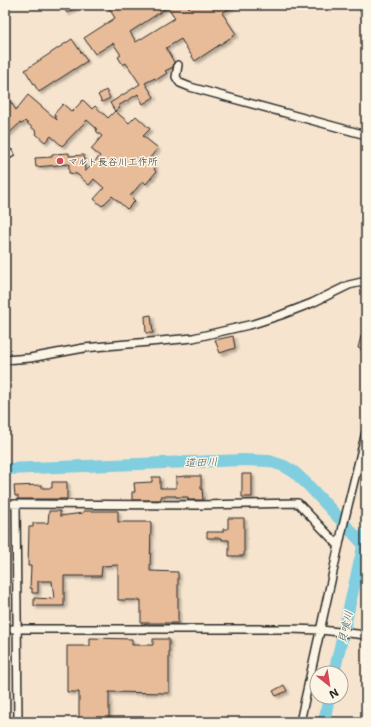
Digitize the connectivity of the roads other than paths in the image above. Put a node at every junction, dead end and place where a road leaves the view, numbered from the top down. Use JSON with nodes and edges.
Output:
{"nodes":[{"id":1,"x":178,"y":66,"type":"dead end"},
{"id":2,"x":366,"y":135,"type":"edge"},
{"id":3,"x":366,"y":281,"type":"edge"},
{"id":4,"x":5,"y":360,"type":"edge"},
{"id":5,"x":366,"y":432,"type":"edge"},
{"id":6,"x":5,"y":504,"type":"edge"},
{"id":7,"x":16,"y":504,"type":"junction"},
{"id":8,"x":339,"y":544,"type":"junction"},
{"id":9,"x":18,"y":629,"type":"junction"},
{"id":10,"x":5,"y":630,"type":"edge"},
{"id":11,"x":323,"y":630,"type":"junction"},
{"id":12,"x":366,"y":635,"type":"edge"},
{"id":13,"x":18,"y":722,"type":"edge"},
{"id":14,"x":300,"y":722,"type":"edge"}],
"edges":[{"from":1,"to":2,"type":"street"},
{"from":3,"to":4,"type":"street"},
{"from":5,"to":8,"type":"street"},
{"from":6,"to":7,"type":"street"},
{"from":7,"to":8,"type":"street"},
{"from":7,"to":9,"type":"street"},
{"from":8,"to":11,"type":"street"},
{"from":9,"to":10,"type":"street"},
{"from":9,"to":11,"type":"street"},
{"from":9,"to":13,"type":"street"},
{"from":11,"to":12,"type":"street"},
{"from":11,"to":14,"type":"street"}]}
